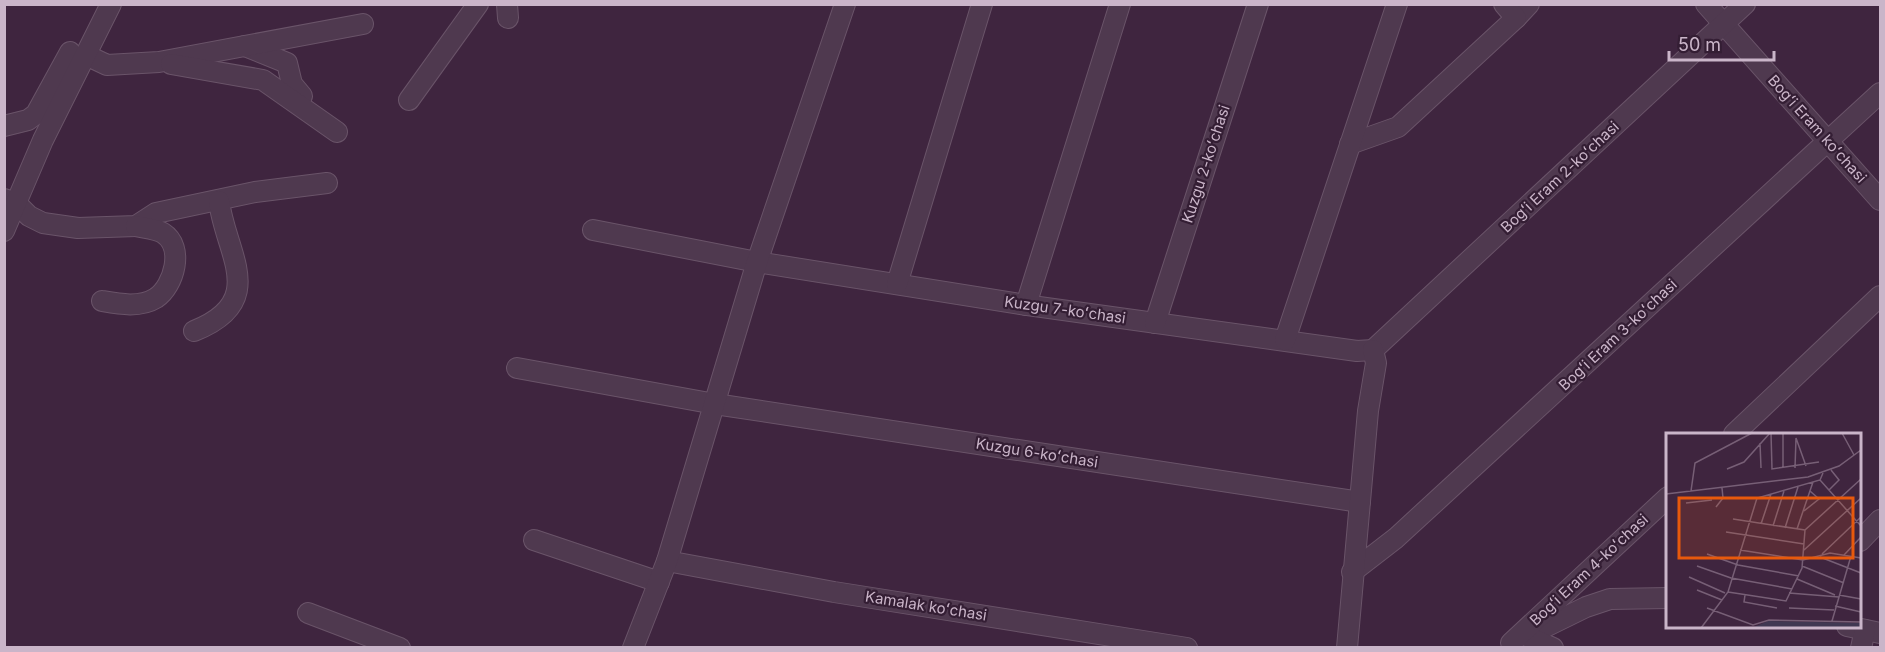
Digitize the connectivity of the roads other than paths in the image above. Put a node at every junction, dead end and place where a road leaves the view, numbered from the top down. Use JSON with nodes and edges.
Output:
{"nodes":[{"id":1,"x":111,"y":4,"type":"edge"},
{"id":2,"x":478,"y":4,"type":"edge"},
{"id":3,"x":845,"y":4,"type":"edge"},
{"id":4,"x":982,"y":4,"type":"edge"},
{"id":5,"x":1120,"y":4,"type":"edge"},
{"id":6,"x":1258,"y":4,"type":"edge"},
{"id":7,"x":1397,"y":4,"type":"edge"},
{"id":8,"x":1706,"y":4,"type":"edge"},
{"id":9,"x":1745,"y":4,"type":"edge"},
{"id":10,"x":1516,"y":9,"type":"edge"},
{"id":11,"x":363,"y":24,"type":"dead end"},
{"id":12,"x":1724,"y":24,"type":"junction"},
{"id":13,"x":242,"y":45,"type":"junction"},
{"id":14,"x":78,"y":54,"type":"junction"},
{"id":15,"x":159,"y":63,"type":"junction"},
{"id":16,"x":1881,"y":93,"type":"edge"},
{"id":17,"x":302,"y":96,"type":"dead end"},
{"id":18,"x":409,"y":99,"type":"dead end"},
{"id":19,"x":4,"y":126,"type":"edge"},
{"id":20,"x":336,"y":132,"type":"dead end"},
{"id":21,"x":1829,"y":141,"type":"junction"},
{"id":22,"x":1350,"y":144,"type":"junction"},
{"id":23,"x":327,"y":183,"type":"dead end"},
{"id":24,"x":1881,"y":200,"type":"edge"},
{"id":25,"x":10,"y":201,"type":"edge"},
{"id":26,"x":219,"y":201,"type":"junction"},
{"id":27,"x":136,"y":226,"type":"junction"},
{"id":28,"x":593,"y":230,"type":"dead end"},
{"id":29,"x":4,"y":231,"type":"edge"},
{"id":30,"x":757,"y":262,"type":"junction"},
{"id":31,"x":897,"y":284,"type":"junction"},
{"id":32,"x":1881,"y":296,"type":"edge"},
{"id":33,"x":102,"y":302,"type":"dead end"},
{"id":34,"x":1026,"y":305,"type":"junction"},
{"id":35,"x":1155,"y":323,"type":"junction"},
{"id":36,"x":194,"y":331,"type":"dead end"},
{"id":37,"x":1285,"y":340,"type":"junction"},
{"id":38,"x":1373,"y":350,"type":"junction"},
{"id":39,"x":517,"y":368,"type":"dead end"},
{"id":40,"x":715,"y":404,"type":"junction"},
{"id":41,"x":1736,"y":433,"type":"edge"},
{"id":42,"x":1666,"y":498,"type":"edge"},
{"id":43,"x":1360,"y":502,"type":"junction"},
{"id":44,"x":1881,"y":520,"type":"edge"},
{"id":45,"x":534,"y":540,"type":"dead end"},
{"id":46,"x":1861,"y":540,"type":"edge"},
{"id":47,"x":667,"y":561,"type":"junction"},
{"id":48,"x":1353,"y":572,"type":"junction"},
{"id":49,"x":659,"y":582,"type":"junction"},
{"id":50,"x":1666,"y":598,"type":"edge"},
{"id":51,"x":308,"y":613,"type":"dead end"},
{"id":52,"x":1512,"y":642,"type":"edge"},
{"id":53,"x":400,"y":648,"type":"edge"},
{"id":54,"x":633,"y":648,"type":"edge"},
{"id":55,"x":1187,"y":648,"type":"edge"},
{"id":56,"x":1347,"y":648,"type":"edge"},
{"id":57,"x":1552,"y":648,"type":"edge"}],
"edges":[{"from":1,"to":14,"type":"street"},
{"from":2,"to":18,"type":"street"},
{"from":3,"to":30,"type":"street"},
{"from":4,"to":31,"type":"street"},
{"from":5,"to":34,"type":"street"},
{"from":6,"to":35,"type":"street","name":"Kuzgu 2-koʻchasi"},
{"from":7,"to":22,"type":"street"},
{"from":8,"to":12,"type":"street","name":"Bogʻi Eram koʻchasi"},
{"from":9,"to":12,"type":"street","name":"Bogʻi Eram 2-koʻchasi"},
{"from":10,"to":22,"type":"street"},
{"from":11,"to":13,"type":"street"},
{"from":12,"to":21,"type":"street","name":"Bogʻi Eram koʻchasi"},
{"from":12,"to":38,"type":"street","name":"Bogʻi Eram 2-koʻchasi"},
{"from":13,"to":15,"type":"street"},
{"from":13,"to":17,"type":"street"},
{"from":14,"to":15,"type":"street"},
{"from":14,"to":19,"type":"street"},
{"from":14,"to":25,"type":"street"},
{"from":15,"to":20,"type":"street"},
{"from":16,"to":21,"type":"street","name":"Bogʻi Eram 3-koʻchasi"},
{"from":21,"to":24,"type":"street","name":"Bogʻi Eram koʻchasi"},
{"from":21,"to":48,"type":"street","name":"Bogʻi Eram 3-koʻchasi"},
{"from":22,"to":37,"type":"street"},
{"from":23,"to":26,"type":"street"},
{"from":25,"to":27,"type":"street"},
{"from":25,"to":29,"type":"street"},
{"from":26,"to":27,"type":"street"},
{"from":26,"to":36,"type":"street"},
{"from":27,"to":33,"type":"street"},
{"from":28,"to":30,"type":"street","name":"Kuzgu 7-koʻchasi"},
{"from":30,"to":31,"type":"street","name":"Kuzgu 7-koʻchasi"},
{"from":30,"to":40,"type":"street"},
{"from":31,"to":34,"type":"street","name":"Kuzgu 7-koʻchasi"},
{"from":32,"to":41,"type":"street"},
{"from":34,"to":35,"type":"street","name":"Kuzgu 7-koʻchasi"},
{"from":35,"to":37,"type":"street","name":"Kuzgu 7-koʻchasi"},
{"from":37,"to":38,"type":"street","name":"Kuzgu 7-koʻchasi"},
{"from":38,"to":43,"type":"street"},
{"from":39,"to":40,"type":"street","name":"Kuzgu 6-koʻchasi"},
{"from":40,"to":43,"type":"street","name":"Kuzgu 6-koʻchasi"},
{"from":40,"to":47,"type":"street"},
{"from":42,"to":52,"type":"street","name":"Bogʻi Eram 4-koʻchasi"},
{"from":43,"to":48,"type":"street"},
{"from":44,"to":46,"type":"street"},
{"from":45,"to":49,"type":"street"},
{"from":47,"to":49,"type":"street"},
{"from":47,"to":55,"type":"street","name":"Kamalak koʻchasi"},
{"from":48,"to":56,"type":"street"},
{"from":49,"to":54,"type":"street"},
{"from":50,"to":52,"type":"street"},
{"from":51,"to":53,"type":"street"},
{"from":52,"to":57,"type":"street"}]}
